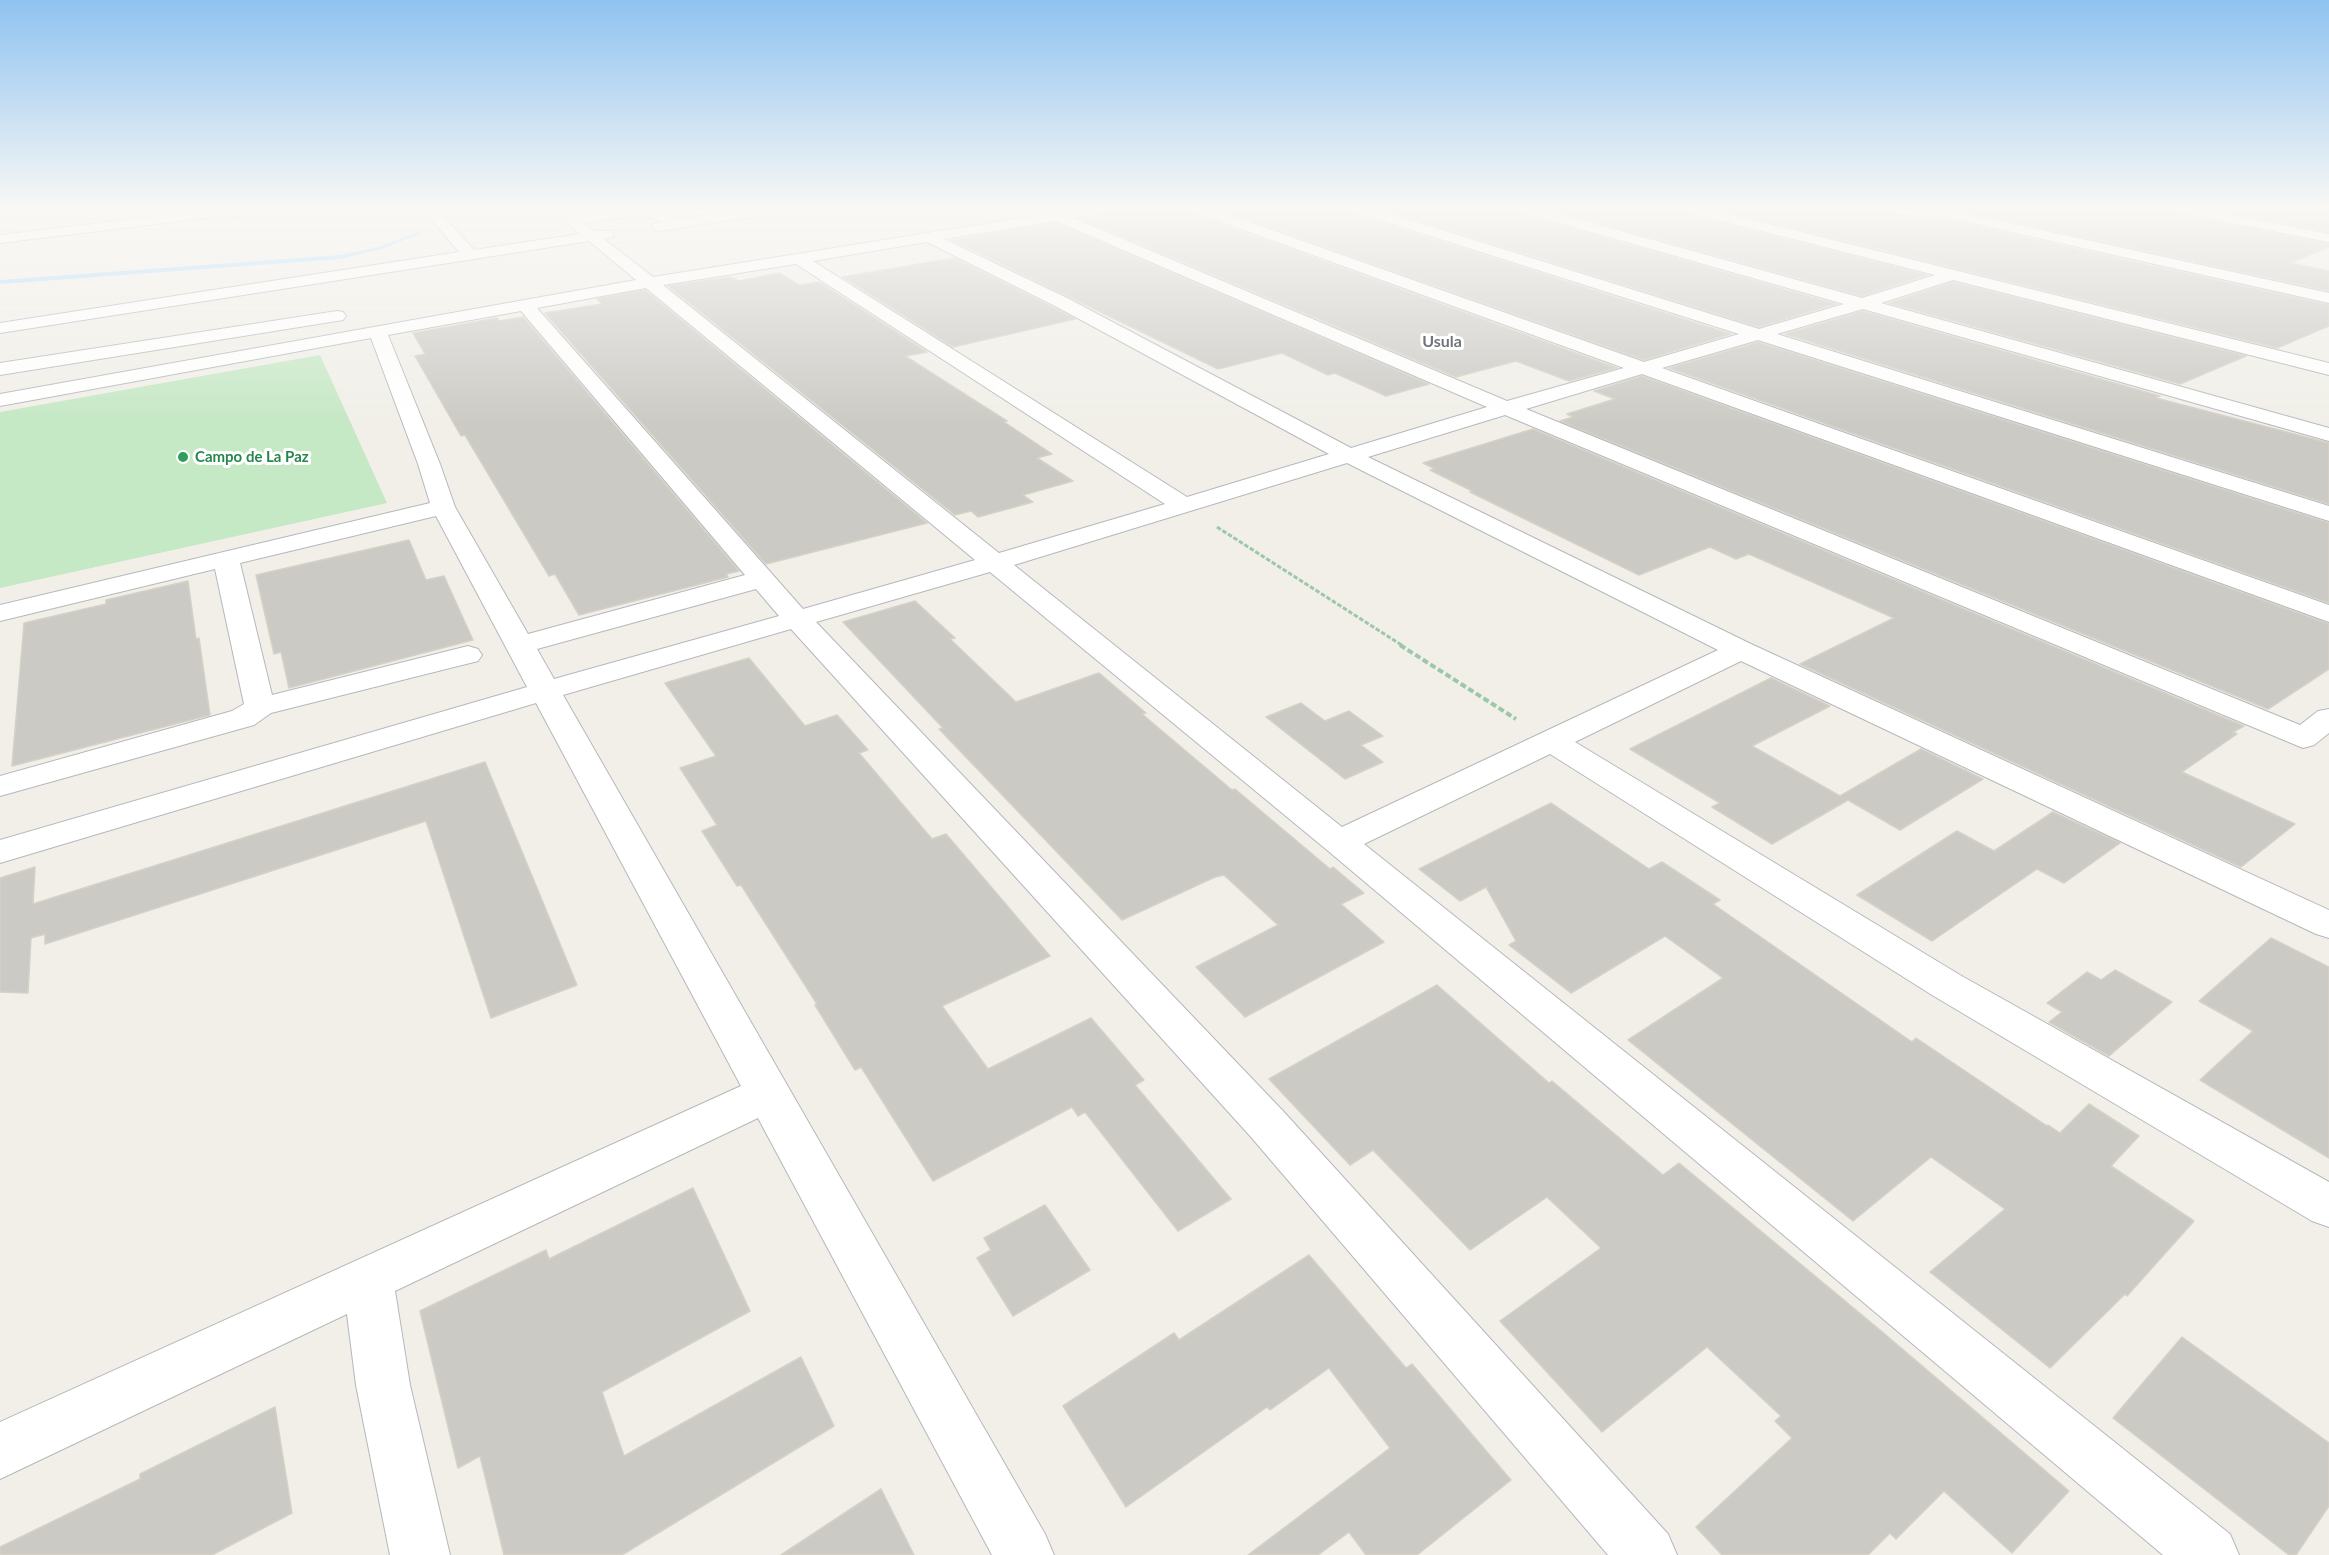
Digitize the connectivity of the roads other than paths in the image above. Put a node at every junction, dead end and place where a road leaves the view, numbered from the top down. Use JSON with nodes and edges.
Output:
{"nodes":[{"id":1,"x":312,"y":280,"type":"edge"},
{"id":2,"x":644,"y":280,"type":"edge"},
{"id":3,"x":670,"y":280,"type":"edge"},
{"id":4,"x":831,"y":280,"type":"edge"},
{"id":5,"x":1015,"y":280,"type":"edge"},
{"id":6,"x":1205,"y":280,"type":"edge"},
{"id":7,"x":1394,"y":280,"type":"edge"},
{"id":8,"x":1584,"y":280,"type":"edge"},
{"id":9,"x":1776,"y":280,"type":"edge"},
{"id":10,"x":1937,"y":280,"type":"edge"},
{"id":11,"x":1969,"y":280,"type":"edge"},
{"id":12,"x":2246,"y":280,"type":"edge"},
{"id":13,"x":648,"y":283,"type":"junction"},
{"id":14,"x":2329,"y":298,"type":"edge"},
{"id":15,"x":1862,"y":304,"type":"junction"},
{"id":16,"x":525,"y":305,"type":"junction"},
{"id":17,"x":372,"y":319,"type":"junction"},
{"id":18,"x":0,"y":328,"type":"edge"},
{"id":19,"x":1759,"y":335,"type":"junction"},
{"id":20,"x":0,"y":369,"type":"edge"},
{"id":21,"x":1641,"y":369,"type":"junction"},
{"id":22,"x":2329,"y":369,"type":"edge"},
{"id":23,"x":0,"y":400,"type":"edge"},
{"id":24,"x":1506,"y":408,"type":"junction"},
{"id":25,"x":2329,"y":435,"type":"edge"},
{"id":26,"x":1349,"y":456,"type":"junction"},
{"id":27,"x":1183,"y":506,"type":"junction"},
{"id":28,"x":443,"y":507,"type":"junction"},
{"id":29,"x":2329,"y":514,"type":"edge"},
{"id":30,"x":226,"y":560,"type":"junction"},
{"id":31,"x":994,"y":563,"type":"junction"},
{"id":32,"x":762,"y":579,"type":"junction"},
{"id":33,"x":0,"y":613,"type":"edge"},
{"id":34,"x":2329,"y":614,"type":"edge"},
{"id":35,"x":796,"y":618,"type":"junction"},
{"id":36,"x":519,"y":645,"type":"junction"},
{"id":37,"x":1741,"y":651,"type":"junction"},
{"id":38,"x":468,"y":655,"type":"dead end"},
{"id":39,"x":545,"y":691,"type":"junction"},
{"id":40,"x":260,"y":707,"type":"junction"},
{"id":41,"x":2329,"y":718,"type":"edge"},
{"id":42,"x":1550,"y":740,"type":"junction"},
{"id":43,"x":0,"y":786,"type":"edge"},
{"id":44,"x":1339,"y":842,"type":"junction"},
{"id":45,"x":0,"y":852,"type":"edge"},
{"id":46,"x":2329,"y":925,"type":"edge"},
{"id":47,"x":769,"y":1093,"type":"junction"},
{"id":48,"x":2329,"y":1206,"type":"edge"},
{"id":49,"x":368,"y":1280,"type":"junction"},
{"id":50,"x":0,"y":1451,"type":"edge"},
{"id":51,"x":420,"y":1555,"type":"edge"},
{"id":52,"x":1024,"y":1555,"type":"edge"},
{"id":53,"x":1647,"y":1555,"type":"edge"},
{"id":54,"x":2209,"y":1555,"type":"edge"}],
"edges":[{"from":1,"to":18,"type":"street"},
{"from":2,"to":13,"type":"street"},
{"from":3,"to":13,"type":"street"},
{"from":4,"to":27,"type":"street"},
{"from":5,"to":26,"type":"street"},
{"from":6,"to":24,"type":"street"},
{"from":7,"to":21,"type":"street"},
{"from":8,"to":19,"type":"street"},
{"from":9,"to":15,"type":"street"},
{"from":10,"to":15,"type":"street"},
{"from":11,"to":22,"type":"street"},
{"from":12,"to":14,"type":"street"},
{"from":13,"to":16,"type":"street"},
{"from":13,"to":31,"type":"street"},
{"from":15,"to":19,"type":"street"},
{"from":15,"to":25,"type":"street"},
{"from":16,"to":17,"type":"street"},
{"from":16,"to":32,"type":"street"},
{"from":17,"to":20,"type":"street"},
{"from":17,"to":23,"type":"street"},
{"from":17,"to":28,"type":"street"},
{"from":19,"to":21,"type":"street"},
{"from":19,"to":29,"type":"street"},
{"from":21,"to":24,"type":"street"},
{"from":21,"to":34,"type":"street"},
{"from":24,"to":26,"type":"street"},
{"from":24,"to":41,"type":"street"},
{"from":26,"to":27,"type":"street"},
{"from":26,"to":37,"type":"street"},
{"from":27,"to":31,"type":"street"},
{"from":28,"to":30,"type":"street"},
{"from":28,"to":36,"type":"street"},
{"from":30,"to":33,"type":"street"},
{"from":30,"to":40,"type":"street"},
{"from":31,"to":35,"type":"street"},
{"from":31,"to":44,"type":"street"},
{"from":32,"to":35,"type":"street"},
{"from":32,"to":36,"type":"street"},
{"from":35,"to":39,"type":"street"},
{"from":35,"to":53,"type":"street"},
{"from":36,"to":39,"type":"street"},
{"from":37,"to":42,"type":"street"},
{"from":37,"to":46,"type":"street"},
{"from":38,"to":40,"type":"street"},
{"from":39,"to":45,"type":"street"},
{"from":39,"to":47,"type":"street"},
{"from":40,"to":43,"type":"street"},
{"from":42,"to":44,"type":"street"},
{"from":42,"to":48,"type":"street"},
{"from":44,"to":54,"type":"street"},
{"from":47,"to":49,"type":"street"},
{"from":47,"to":52,"type":"street"},
{"from":49,"to":50,"type":"street"},
{"from":49,"to":51,"type":"street"}]}
